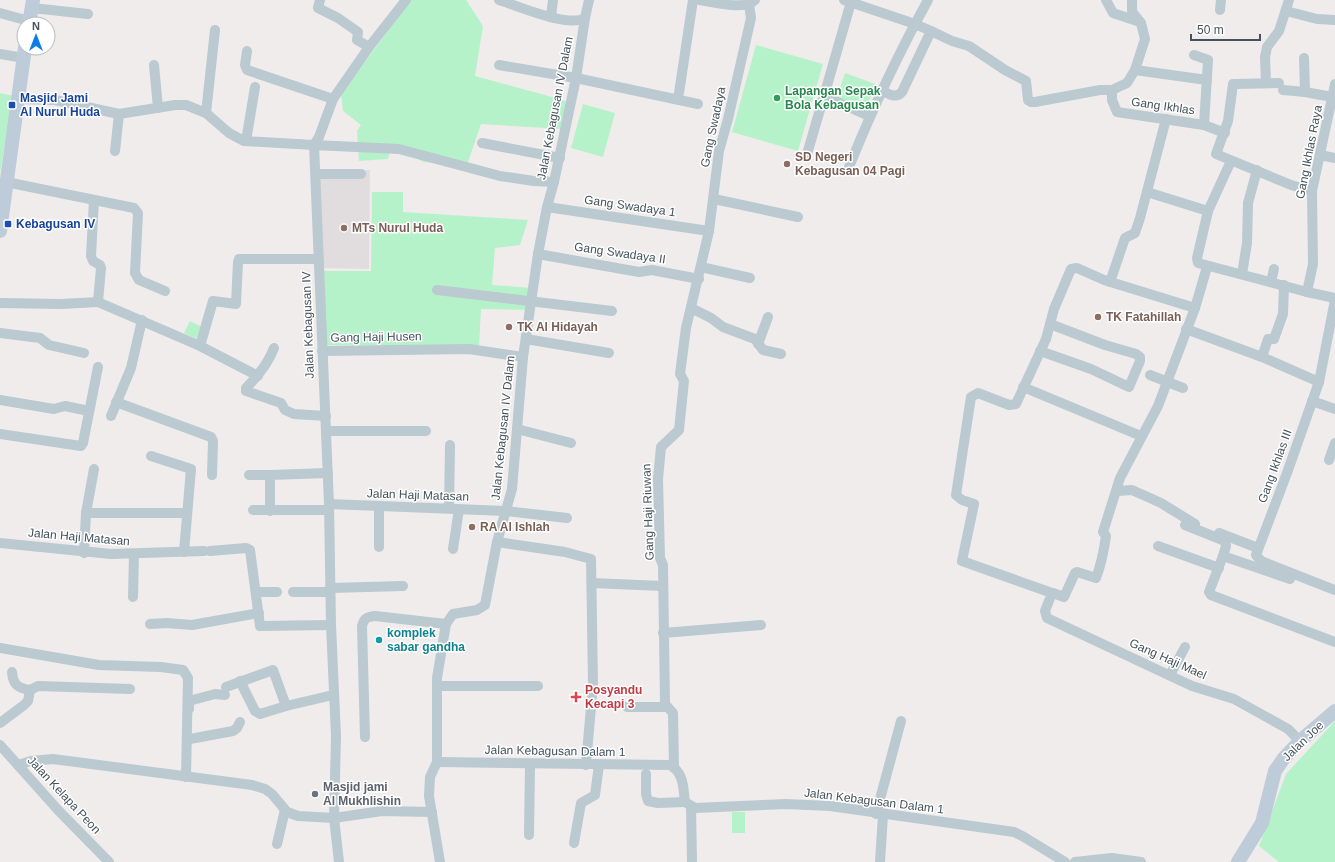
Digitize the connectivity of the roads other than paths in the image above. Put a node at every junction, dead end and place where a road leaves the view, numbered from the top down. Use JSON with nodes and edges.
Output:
{"nodes":[{"id":1,"x":320,"y":0,"type":"edge"},
{"id":2,"x":502,"y":0,"type":"edge"},
{"id":3,"x":553,"y":0,"type":"edge"},
{"id":4,"x":589,"y":0,"type":"edge"},
{"id":5,"x":693,"y":0,"type":"edge"},
{"id":6,"x":699,"y":0,"type":"edge"},
{"id":7,"x":928,"y":0,"type":"edge"},
{"id":8,"x":1106,"y":0,"type":"edge"},
{"id":9,"x":1132,"y":0,"type":"edge"},
{"id":10,"x":1289,"y":0,"type":"edge"},
{"id":11,"x":848,"y":1,"type":"edge"},
{"id":12,"x":752,"y":2,"type":"edge"},
{"id":13,"x":403,"y":4,"type":"edge"},
{"id":14,"x":1286,"y":11,"type":"junction"},
{"id":15,"x":0,"y":13,"type":"edge"},
{"id":16,"x":31,"y":13,"type":"edge"},
{"id":17,"x":88,"y":14,"type":"dead end"},
{"id":18,"x":550,"y":17,"type":"junction"},
{"id":19,"x":585,"y":18,"type":"junction"},
{"id":20,"x":1335,"y":20,"type":"edge"},
{"id":21,"x":1141,"y":23,"type":"junction"},
{"id":22,"x":915,"y":24,"type":"junction"},
{"id":23,"x":215,"y":30,"type":"dead end"},
{"id":24,"x":931,"y":31,"type":"junction"},
{"id":25,"x":369,"y":47,"type":"junction"},
{"id":26,"x":246,"y":51,"type":"dead end"},
{"id":27,"x":16,"y":53,"type":"edge"},
{"id":28,"x":0,"y":54,"type":"edge"},
{"id":29,"x":1194,"y":55,"type":"dead end"},
{"id":30,"x":25,"y":56,"type":"edge"},
{"id":31,"x":1304,"y":58,"type":"dead end"},
{"id":32,"x":499,"y":64,"type":"dead end"},
{"id":33,"x":154,"y":65,"type":"dead end"},
{"id":34,"x":1136,"y":70,"type":"junction"},
{"id":35,"x":576,"y":78,"type":"junction"},
{"id":36,"x":1208,"y":80,"type":"junction"},
{"id":37,"x":1266,"y":83,"type":"junction"},
{"id":38,"x":1335,"y":84,"type":"edge"},
{"id":39,"x":255,"y":88,"type":"dead end"},
{"id":40,"x":1112,"y":90,"type":"junction"},
{"id":41,"x":882,"y":91,"type":"junction"},
{"id":42,"x":1305,"y":92,"type":"junction"},
{"id":43,"x":679,"y":93,"type":"dead end"},
{"id":44,"x":824,"y":96,"type":"junction"},
{"id":45,"x":1332,"y":97,"type":"junction"},
{"id":46,"x":18,"y":99,"type":"junction"},
{"id":47,"x":333,"y":99,"type":"junction"},
{"id":48,"x":698,"y":104,"type":"dead end"},
{"id":49,"x":158,"y":108,"type":"junction"},
{"id":50,"x":206,"y":113,"type":"junction"},
{"id":51,"x":119,"y":114,"type":"junction"},
{"id":52,"x":869,"y":116,"type":"junction"},
{"id":53,"x":1331,"y":117,"type":"edge"},
{"id":54,"x":1166,"y":119,"type":"junction"},
{"id":55,"x":1204,"y":125,"type":"junction"},
{"id":56,"x":1225,"y":133,"type":"junction"},
{"id":57,"x":246,"y":141,"type":"junction"},
{"id":58,"x":482,"y":143,"type":"dead end"},
{"id":59,"x":314,"y":145,"type":"junction"},
{"id":60,"x":115,"y":151,"type":"dead end"},
{"id":61,"x":807,"y":154,"type":"dead end"},
{"id":62,"x":1320,"y":155,"type":"junction"},
{"id":63,"x":560,"y":158,"type":"junction"},
{"id":64,"x":1335,"y":158,"type":"edge"},
{"id":65,"x":1231,"y":161,"type":"junction"},
{"id":66,"x":849,"y":167,"type":"dead end"},
{"id":67,"x":1257,"y":170,"type":"junction"},
{"id":68,"x":316,"y":174,"type":"junction"},
{"id":69,"x":361,"y":174,"type":"dead end"},
{"id":70,"x":6,"y":182,"type":"junction"},
{"id":71,"x":554,"y":182,"type":"junction"},
{"id":72,"x":1312,"y":191,"type":"junction"},
{"id":73,"x":1147,"y":192,"type":"junction"},
{"id":74,"x":714,"y":199,"type":"junction"},
{"id":75,"x":94,"y":200,"type":"junction"},
{"id":76,"x":547,"y":207,"type":"junction"},
{"id":77,"x":1208,"y":211,"type":"junction"},
{"id":78,"x":798,"y":217,"type":"dead end"},
{"id":79,"x":0,"y":231,"type":"edge"},
{"id":80,"x":709,"y":231,"type":"junction"},
{"id":81,"x":538,"y":254,"type":"junction"},
{"id":82,"x":318,"y":259,"type":"junction"},
{"id":83,"x":1207,"y":267,"type":"junction"},
{"id":84,"x":701,"y":268,"type":"junction"},
{"id":85,"x":1274,"y":269,"type":"dead end"},
{"id":86,"x":1242,"y":274,"type":"junction"},
{"id":87,"x":750,"y":278,"type":"dead end"},
{"id":88,"x":699,"y":279,"type":"junction"},
{"id":89,"x":1110,"y":282,"type":"junction"},
{"id":90,"x":1271,"y":282,"type":"junction"},
{"id":91,"x":1284,"y":285,"type":"junction"},
{"id":92,"x":437,"y":290,"type":"dead end"},
{"id":93,"x":165,"y":291,"type":"dead end"},
{"id":94,"x":1307,"y":292,"type":"junction"},
{"id":95,"x":1335,"y":299,"type":"edge"},
{"id":96,"x":532,"y":300,"type":"junction"},
{"id":97,"x":98,"y":302,"type":"junction"},
{"id":98,"x":0,"y":303,"type":"edge"},
{"id":99,"x":691,"y":308,"type":"junction"},
{"id":100,"x":1196,"y":308,"type":"junction"},
{"id":101,"x":612,"y":310,"type":"dead end"},
{"id":102,"x":768,"y":317,"type":"dead end"},
{"id":103,"x":142,"y":320,"type":"junction"},
{"id":104,"x":1050,"y":324,"type":"junction"},
{"id":105,"x":1186,"y":329,"type":"junction"},
{"id":106,"x":0,"y":333,"type":"edge"},
{"id":107,"x":526,"y":339,"type":"junction"},
{"id":108,"x":758,"y":344,"type":"junction"},
{"id":109,"x":200,"y":346,"type":"junction"},
{"id":110,"x":274,"y":348,"type":"dead end"},
{"id":111,"x":322,"y":351,"type":"junction"},
{"id":112,"x":1040,"y":351,"type":"junction"},
{"id":113,"x":84,"y":353,"type":"dead end"},
{"id":114,"x":609,"y":353,"type":"dead end"},
{"id":115,"x":781,"y":354,"type":"dead end"},
{"id":116,"x":523,"y":357,"type":"junction"},
{"id":117,"x":1262,"y":357,"type":"junction"},
{"id":118,"x":98,"y":367,"type":"dead end"},
{"id":119,"x":1150,"y":375,"type":"dead end"},
{"id":120,"x":258,"y":376,"type":"junction"},
{"id":121,"x":1166,"y":382,"type":"junction"},
{"id":122,"x":1319,"y":382,"type":"junction"},
{"id":123,"x":1024,"y":387,"type":"junction"},
{"id":124,"x":1182,"y":388,"type":"dead end"},
{"id":125,"x":0,"y":400,"type":"edge"},
{"id":126,"x":1312,"y":401,"type":"junction"},
{"id":127,"x":116,"y":402,"type":"junction"},
{"id":128,"x":1335,"y":409,"type":"edge"},
{"id":129,"x":89,"y":411,"type":"junction"},
{"id":130,"x":111,"y":416,"type":"dead end"},
{"id":131,"x":326,"y":416,"type":"junction"},
{"id":132,"x":517,"y":429,"type":"junction"},
{"id":133,"x":326,"y":431,"type":"junction"},
{"id":134,"x":426,"y":431,"type":"dead end"},
{"id":135,"x":0,"y":434,"type":"edge"},
{"id":136,"x":1141,"y":436,"type":"junction"},
{"id":137,"x":571,"y":443,"type":"dead end"},
{"id":138,"x":1335,"y":443,"type":"edge"},
{"id":139,"x":450,"y":445,"type":"dead end"},
{"id":140,"x":151,"y":456,"type":"dead end"},
{"id":141,"x":1329,"y":460,"type":"dead end"},
{"id":142,"x":94,"y":469,"type":"dead end"},
{"id":143,"x":328,"y":473,"type":"junction"},
{"id":144,"x":249,"y":474,"type":"dead end"},
{"id":145,"x":212,"y":475,"type":"dead end"},
{"id":146,"x":270,"y":475,"type":"junction"},
{"id":147,"x":1117,"y":491,"type":"junction"},
{"id":148,"x":329,"y":507,"type":"junction"},
{"id":149,"x":378,"y":507,"type":"junction"},
{"id":150,"x":454,"y":509,"type":"junction"},
{"id":151,"x":253,"y":510,"type":"dead end"},
{"id":152,"x":270,"y":511,"type":"junction"},
{"id":153,"x":506,"y":511,"type":"junction"},
{"id":154,"x":86,"y":513,"type":"junction"},
{"id":155,"x":187,"y":513,"type":"junction"},
{"id":156,"x":567,"y":518,"type":"dead end"},
{"id":157,"x":1185,"y":525,"type":"dead end"},
{"id":158,"x":497,"y":542,"type":"junction"},
{"id":159,"x":0,"y":543,"type":"edge"},
{"id":160,"x":1158,"y":546,"type":"dead end"},
{"id":161,"x":379,"y":547,"type":"dead end"},
{"id":162,"x":1258,"y":548,"type":"junction"},
{"id":163,"x":453,"y":549,"type":"dead end"},
{"id":164,"x":184,"y":552,"type":"junction"},
{"id":165,"x":84,"y":553,"type":"junction"},
{"id":166,"x":134,"y":554,"type":"junction"},
{"id":167,"x":1224,"y":556,"type":"junction"},
{"id":168,"x":1219,"y":568,"type":"junction"},
{"id":169,"x":592,"y":582,"type":"junction"},
{"id":170,"x":404,"y":586,"type":"dead end"},
{"id":171,"x":662,"y":586,"type":"junction"},
{"id":172,"x":330,"y":590,"type":"junction"},
{"id":173,"x":1335,"y":590,"type":"edge"},
{"id":174,"x":256,"y":592,"type":"junction"},
{"id":175,"x":276,"y":592,"type":"dead end"},
{"id":176,"x":293,"y":592,"type":"dead end"},
{"id":177,"x":1052,"y":593,"type":"junction"},
{"id":178,"x":1335,"y":595,"type":"edge"},
{"id":179,"x":133,"y":597,"type":"dead end"},
{"id":180,"x":259,"y":613,"type":"junction"},
{"id":181,"x":150,"y":624,"type":"dead end"},
{"id":182,"x":446,"y":624,"type":"junction"},
{"id":183,"x":331,"y":625,"type":"junction"},
{"id":184,"x":761,"y":625,"type":"dead end"},
{"id":185,"x":663,"y":633,"type":"junction"},
{"id":186,"x":1335,"y":642,"type":"edge"},
{"id":187,"x":1185,"y":647,"type":"dead end"},
{"id":188,"x":0,"y":648,"type":"edge"},
{"id":189,"x":12,"y":672,"type":"dead end"},
{"id":190,"x":1170,"y":675,"type":"junction"},
{"id":191,"x":240,"y":681,"type":"junction"},
{"id":192,"x":436,"y":686,"type":"junction"},
{"id":193,"x":538,"y":686,"type":"dead end"},
{"id":194,"x":30,"y":690,"type":"junction"},
{"id":195,"x":130,"y":690,"type":"dead end"},
{"id":196,"x":333,"y":695,"type":"junction"},
{"id":197,"x":286,"y":706,"type":"junction"},
{"id":198,"x":627,"y":707,"type":"dead end"},
{"id":199,"x":667,"y":707,"type":"junction"},
{"id":200,"x":1335,"y":711,"type":"edge"},
{"id":201,"x":901,"y":720,"type":"dead end"},
{"id":202,"x":240,"y":722,"type":"dead end"},
{"id":203,"x":0,"y":723,"type":"edge"},
{"id":204,"x":365,"y":737,"type":"dead end"},
{"id":205,"x":190,"y":739,"type":"junction"},
{"id":206,"x":1300,"y":741,"type":"junction"},
{"id":207,"x":0,"y":745,"type":"edge"},
{"id":208,"x":437,"y":762,"type":"junction"},
{"id":209,"x":18,"y":765,"type":"junction"},
{"id":210,"x":530,"y":765,"type":"junction"},
{"id":211,"x":586,"y":765,"type":"junction"},
{"id":212,"x":599,"y":765,"type":"junction"},
{"id":213,"x":674,"y":768,"type":"junction"},
{"id":214,"x":646,"y":774,"type":"dead end"},
{"id":215,"x":188,"y":777,"type":"junction"},
{"id":216,"x":688,"y":804,"type":"junction"},
{"id":217,"x":285,"y":810,"type":"junction"},
{"id":218,"x":432,"y":812,"type":"junction"},
{"id":219,"x":879,"y":814,"type":"junction"},
{"id":220,"x":334,"y":818,"type":"junction"},
{"id":221,"x":529,"y":835,"type":"dead end"},
{"id":222,"x":574,"y":843,"type":"dead end"},
{"id":223,"x":277,"y":844,"type":"dead end"},
{"id":224,"x":110,"y":862,"type":"edge"},
{"id":225,"x":339,"y":862,"type":"edge"},
{"id":226,"x":440,"y":862,"type":"edge"},
{"id":227,"x":692,"y":862,"type":"edge"},
{"id":228,"x":880,"y":862,"type":"edge"},
{"id":229,"x":1065,"y":862,"type":"edge"},
{"id":230,"x":1075,"y":862,"type":"edge"},
{"id":231,"x":1141,"y":862,"type":"edge"},
{"id":232,"x":1238,"y":862,"type":"edge"}],
"edges":[{"from":1,"to":25,"type":"street"},
{"from":2,"to":18,"type":"street"},
{"from":3,"to":18,"type":"street"},
{"from":4,"to":19,"type":"street","name":"Jalan Kebagusan IV Dalam"},
{"from":5,"to":43,"type":"street"},
{"from":6,"to":12,"type":"street"},
{"from":7,"to":22,"type":"street"},
{"from":8,"to":21,"type":"street"},
{"from":9,"to":21,"type":"street"},
{"from":10,"to":14,"type":"street"},
{"from":11,"to":22,"type":"street"},
{"from":11,"to":44,"type":"street"},
{"from":12,"to":74,"type":"street","name":"Gang Swadaya"},
{"from":13,"to":25,"type":"street","name":"Jalan Kebagusan IV"},
{"from":14,"to":20,"type":"street"},
{"from":14,"to":37,"type":"street"},
{"from":15,"to":16,"type":"street"},
{"from":16,"to":17,"type":"street"},
{"from":18,"to":19,"type":"street"},
{"from":19,"to":35,"type":"street","name":"Jalan Kebagusan IV Dalam"},
{"from":21,"to":34,"type":"street"},
{"from":22,"to":24,"type":"street"},
{"from":22,"to":41,"type":"street"},
{"from":23,"to":50,"type":"street"},
{"from":24,"to":40,"type":"street"},
{"from":24,"to":41,"type":"street"},
{"from":25,"to":47,"type":"street","name":"Jalan Kebagusan IV"},
{"from":26,"to":47,"type":"street"},
{"from":27,"to":28,"type":"street"},
{"from":29,"to":36,"type":"street","name":"Gang Ikhlas"},
{"from":30,"to":46,"type":"street"},
{"from":31,"to":42,"type":"street"},
{"from":32,"to":35,"type":"street"},
{"from":33,"to":49,"type":"street"},
{"from":34,"to":36,"type":"street"},
{"from":34,"to":40,"type":"street"},
{"from":35,"to":48,"type":"street"},
{"from":35,"to":63,"type":"street","name":"Jalan Kebagusan IV Dalam"},
{"from":36,"to":55,"type":"street","name":"Gang Ikhlas"},
{"from":37,"to":42,"type":"street"},
{"from":37,"to":56,"type":"street"},
{"from":38,"to":45,"type":"street","name":"Gang Ikhlas Raya"},
{"from":39,"to":57,"type":"street"},
{"from":40,"to":54,"type":"street","name":"Gang Ikhlas"},
{"from":41,"to":52,"type":"street"},
{"from":42,"to":45,"type":"street"},
{"from":44,"to":52,"type":"street"},
{"from":44,"to":61,"type":"street"},
{"from":45,"to":53,"type":"street","name":"Gang Ikhlas Raya"},
{"from":46,"to":51,"type":"street"},
{"from":46,"to":70,"type":"street"},
{"from":47,"to":59,"type":"street","name":"Jalan Kebagusan IV"},
{"from":49,"to":50,"type":"street"},
{"from":49,"to":51,"type":"street"},
{"from":50,"to":57,"type":"street"},
{"from":51,"to":60,"type":"street"},
{"from":52,"to":66,"type":"street"},
{"from":53,"to":62,"type":"street","name":"Gang Ikhlas Raya"},
{"from":54,"to":55,"type":"street","name":"Gang Ikhlas"},
{"from":54,"to":73,"type":"street"},
{"from":55,"to":56,"type":"street","name":"Gang Ikhlas"},
{"from":56,"to":65,"type":"street"},
{"from":57,"to":59,"type":"street"},
{"from":58,"to":63,"type":"street"},
{"from":59,"to":68,"type":"street","name":"Jalan Kebagusan IV"},
{"from":59,"to":71,"type":"street"},
{"from":62,"to":64,"type":"street"},
{"from":62,"to":72,"type":"street","name":"Gang Ikhlas Raya"},
{"from":63,"to":71,"type":"street","name":"Jalan Kebagusan IV Dalam"},
{"from":65,"to":67,"type":"street"},
{"from":65,"to":77,"type":"street"},
{"from":67,"to":72,"type":"street"},
{"from":67,"to":86,"type":"street"},
{"from":68,"to":69,"type":"street"},
{"from":68,"to":82,"type":"street","name":"Jalan Kebagusan IV"},
{"from":70,"to":75,"type":"street"},
{"from":70,"to":79,"type":"street"},
{"from":71,"to":76,"type":"street","name":"Jalan Kebagusan IV Dalam"},
{"from":72,"to":94,"type":"street","name":"Gang Ikhlas Raya"},
{"from":73,"to":77,"type":"street"},
{"from":73,"to":89,"type":"street"},
{"from":74,"to":78,"type":"street"},
{"from":74,"to":80,"type":"street","name":"Gang Swadaya"},
{"from":75,"to":93,"type":"street"},
{"from":75,"to":97,"type":"street"},
{"from":76,"to":80,"type":"street","name":"Gang Swadaya 1"},
{"from":76,"to":81,"type":"street","name":"Jalan Kebagusan IV Dalam"},
{"from":77,"to":83,"type":"street"},
{"from":80,"to":84,"type":"street","name":"Gang Swadaya"},
{"from":81,"to":88,"type":"street","name":"Gang Swadaya II"},
{"from":81,"to":96,"type":"street","name":"Jalan Kebagusan IV Dalam"},
{"from":82,"to":109,"type":"street"},
{"from":82,"to":111,"type":"street","name":"Jalan Kebagusan IV"},
{"from":83,"to":86,"type":"street"},
{"from":83,"to":100,"type":"street"},
{"from":84,"to":87,"type":"street"},
{"from":84,"to":88,"type":"street","name":"Gang Swadaya"},
{"from":85,"to":90,"type":"street"},
{"from":86,"to":90,"type":"street"},
{"from":88,"to":99,"type":"street","name":"Gang Haji Riuwan"},
{"from":89,"to":100,"type":"street"},
{"from":89,"to":104,"type":"street"},
{"from":90,"to":91,"type":"street"},
{"from":91,"to":94,"type":"street"},
{"from":91,"to":117,"type":"street"},
{"from":92,"to":96,"type":"street"},
{"from":94,"to":95,"type":"street"},
{"from":95,"to":122,"type":"street","name":"Gang Ikhlas III"},
{"from":96,"to":101,"type":"street"},
{"from":96,"to":107,"type":"street","name":"Jalan Kebagusan IV Dalam"},
{"from":97,"to":98,"type":"street"},
{"from":97,"to":103,"type":"street"},
{"from":99,"to":108,"type":"street"},
{"from":99,"to":171,"type":"street","name":"Gang Haji Riuwan"},
{"from":100,"to":105,"type":"street"},
{"from":102,"to":108,"type":"street"},
{"from":103,"to":109,"type":"street"},
{"from":103,"to":127,"type":"street"},
{"from":104,"to":112,"type":"street"},
{"from":104,"to":112,"type":"street"},
{"from":105,"to":117,"type":"street"},
{"from":105,"to":121,"type":"street"},
{"from":106,"to":113,"type":"street"},
{"from":107,"to":114,"type":"street"},
{"from":107,"to":116,"type":"street","name":"Jalan Kebagusan IV Dalam"},
{"from":108,"to":115,"type":"street"},
{"from":109,"to":120,"type":"street"},
{"from":110,"to":120,"type":"street"},
{"from":111,"to":116,"type":"street","name":"Gang Haji Husen"},
{"from":111,"to":131,"type":"street","name":"Jalan Kebagusan IV"},
{"from":112,"to":123,"type":"street"},
{"from":116,"to":132,"type":"street","name":"Jalan Kebagusan IV Dalam"},
{"from":117,"to":122,"type":"street"},
{"from":118,"to":129,"type":"street"},
{"from":119,"to":121,"type":"street"},
{"from":120,"to":131,"type":"street"},
{"from":121,"to":124,"type":"street"},
{"from":121,"to":136,"type":"street"},
{"from":122,"to":126,"type":"street","name":"Gang Ikhlas III"},
{"from":123,"to":136,"type":"street"},
{"from":123,"to":177,"type":"street"},
{"from":125,"to":129,"type":"street"},
{"from":126,"to":128,"type":"street"},
{"from":126,"to":162,"type":"street","name":"Gang Ikhlas III"},
{"from":127,"to":130,"type":"street"},
{"from":127,"to":145,"type":"street"},
{"from":129,"to":135,"type":"street"},
{"from":131,"to":133,"type":"street","name":"Jalan Kebagusan IV"},
{"from":132,"to":137,"type":"street"},
{"from":132,"to":153,"type":"street","name":"Jalan Kebagusan IV Dalam"},
{"from":133,"to":134,"type":"street"},
{"from":133,"to":143,"type":"street","name":"Jalan Kebagusan IV"},
{"from":136,"to":147,"type":"street"},
{"from":138,"to":141,"type":"street"},
{"from":139,"to":150,"type":"street"},
{"from":140,"to":155,"type":"street"},
{"from":142,"to":154,"type":"street"},
{"from":143,"to":146,"type":"street"},
{"from":143,"to":148,"type":"street","name":"Jalan Kebagusan IV"},
{"from":144,"to":146,"type":"street"},
{"from":146,"to":152,"type":"street"},
{"from":147,"to":162,"type":"street"},
{"from":147,"to":177,"type":"street"},
{"from":148,"to":149,"type":"street","name":"Jalan Haji Matasan"},
{"from":148,"to":152,"type":"street","name":"Jalan Haji Matasan"},
{"from":148,"to":172,"type":"street","name":"Jalan Kebagusan IV"},
{"from":149,"to":150,"type":"street","name":"Jalan Haji Matasan"},
{"from":149,"to":161,"type":"street"},
{"from":150,"to":153,"type":"street","name":"Jalan Haji Matasan"},
{"from":150,"to":163,"type":"street"},
{"from":151,"to":152,"type":"street","name":"Jalan Haji Matasan"},
{"from":153,"to":156,"type":"street","name":"Jalan Haji Matasan"},
{"from":153,"to":158,"type":"street","name":"Jalan Kebagusan IV Dalam"},
{"from":154,"to":155,"type":"street"},
{"from":154,"to":165,"type":"street"},
{"from":155,"to":164,"type":"street"},
{"from":157,"to":167,"type":"street"},
{"from":158,"to":169,"type":"street"},
{"from":158,"to":182,"type":"street","name":"Jalan Kebagusan IV Dalam"},
{"from":159,"to":165,"type":"street","name":"Jalan Haji Matasan"},
{"from":160,"to":168,"type":"street"},
{"from":162,"to":173,"type":"street"},
{"from":164,"to":166,"type":"street","name":"Jalan Haji Matasan"},
{"from":164,"to":174,"type":"street","name":"Jalan Haji Matasan"},
{"from":165,"to":166,"type":"street","name":"Jalan Haji Matasan"},
{"from":166,"to":179,"type":"street"},
{"from":167,"to":168,"type":"street"},
{"from":167,"to":178,"type":"street"},
{"from":168,"to":186,"type":"street"},
{"from":169,"to":171,"type":"street"},
{"from":169,"to":211,"type":"street"},
{"from":170,"to":172,"type":"street"},
{"from":171,"to":185,"type":"street","name":"Gang Haji Riuwan"},
{"from":172,"to":176,"type":"street"},
{"from":172,"to":183,"type":"street","name":"Jalan Kebagusan IV"},
{"from":174,"to":175,"type":"street"},
{"from":174,"to":180,"type":"street","name":"Jalan Haji Matasan"},
{"from":177,"to":190,"type":"street","name":"Gang Haji Mael"},
{"from":180,"to":181,"type":"street"},
{"from":180,"to":183,"type":"street","name":"Jalan Haji Matasan"},
{"from":182,"to":192,"type":"street"},
{"from":182,"to":204,"type":"street"},
{"from":183,"to":196,"type":"street","name":"Jalan Kebagusan IV"},
{"from":184,"to":185,"type":"street"},
{"from":185,"to":199,"type":"street","name":"Gang Haji Riuwan"},
{"from":187,"to":190,"type":"street"},
{"from":188,"to":215,"type":"street"},
{"from":189,"to":194,"type":"street"},
{"from":190,"to":206,"type":"street","name":"Gang Haji Mael"},
{"from":191,"to":197,"type":"street"},
{"from":191,"to":197,"type":"street"},
{"from":191,"to":205,"type":"street"},
{"from":192,"to":193,"type":"street"},
{"from":192,"to":208,"type":"street"},
{"from":194,"to":195,"type":"street"},
{"from":194,"to":203,"type":"street"},
{"from":196,"to":197,"type":"street"},
{"from":196,"to":220,"type":"street","name":"Jalan Kebagusan IV"},
{"from":198,"to":199,"type":"street"},
{"from":199,"to":213,"type":"street","name":"Gang Haji Riuwan"},
{"from":200,"to":206,"type":"street","name":"Jalan Joe"},
{"from":201,"to":219,"type":"street"},
{"from":202,"to":205,"type":"street"},
{"from":205,"to":215,"type":"street"},
{"from":206,"to":232,"type":"street","name":"Jalan Joe"},
{"from":207,"to":209,"type":"street","name":"Jalan Kelapa Peon"},
{"from":208,"to":210,"type":"street","name":"Jalan Kebagusan Dalam 1"},
{"from":208,"to":218,"type":"street"},
{"from":209,"to":215,"type":"street"},
{"from":209,"to":224,"type":"street","name":"Jalan Kelapa Peon"},
{"from":210,"to":211,"type":"street","name":"Jalan Kebagusan Dalam 1"},
{"from":210,"to":221,"type":"street"},
{"from":211,"to":212,"type":"street","name":"Jalan Kebagusan Dalam 1"},
{"from":212,"to":213,"type":"street","name":"Jalan Kebagusan Dalam 1"},
{"from":212,"to":222,"type":"street"},
{"from":213,"to":216,"type":"street"},
{"from":214,"to":216,"type":"street","name":"Jalan Kebagusan Dalam 1"},
{"from":215,"to":217,"type":"street"},
{"from":216,"to":219,"type":"street","name":"Jalan Kebagusan Dalam 1"},
{"from":216,"to":227,"type":"street"},
{"from":217,"to":220,"type":"street"},
{"from":217,"to":223,"type":"street"},
{"from":218,"to":220,"type":"street"},
{"from":218,"to":226,"type":"street"},
{"from":219,"to":228,"type":"street"},
{"from":219,"to":229,"type":"street","name":"Jalan Kebagusan Dalam 1"},
{"from":220,"to":225,"type":"street","name":"Jalan Kebagusan IV"},
{"from":230,"to":231,"type":"street"}]}
